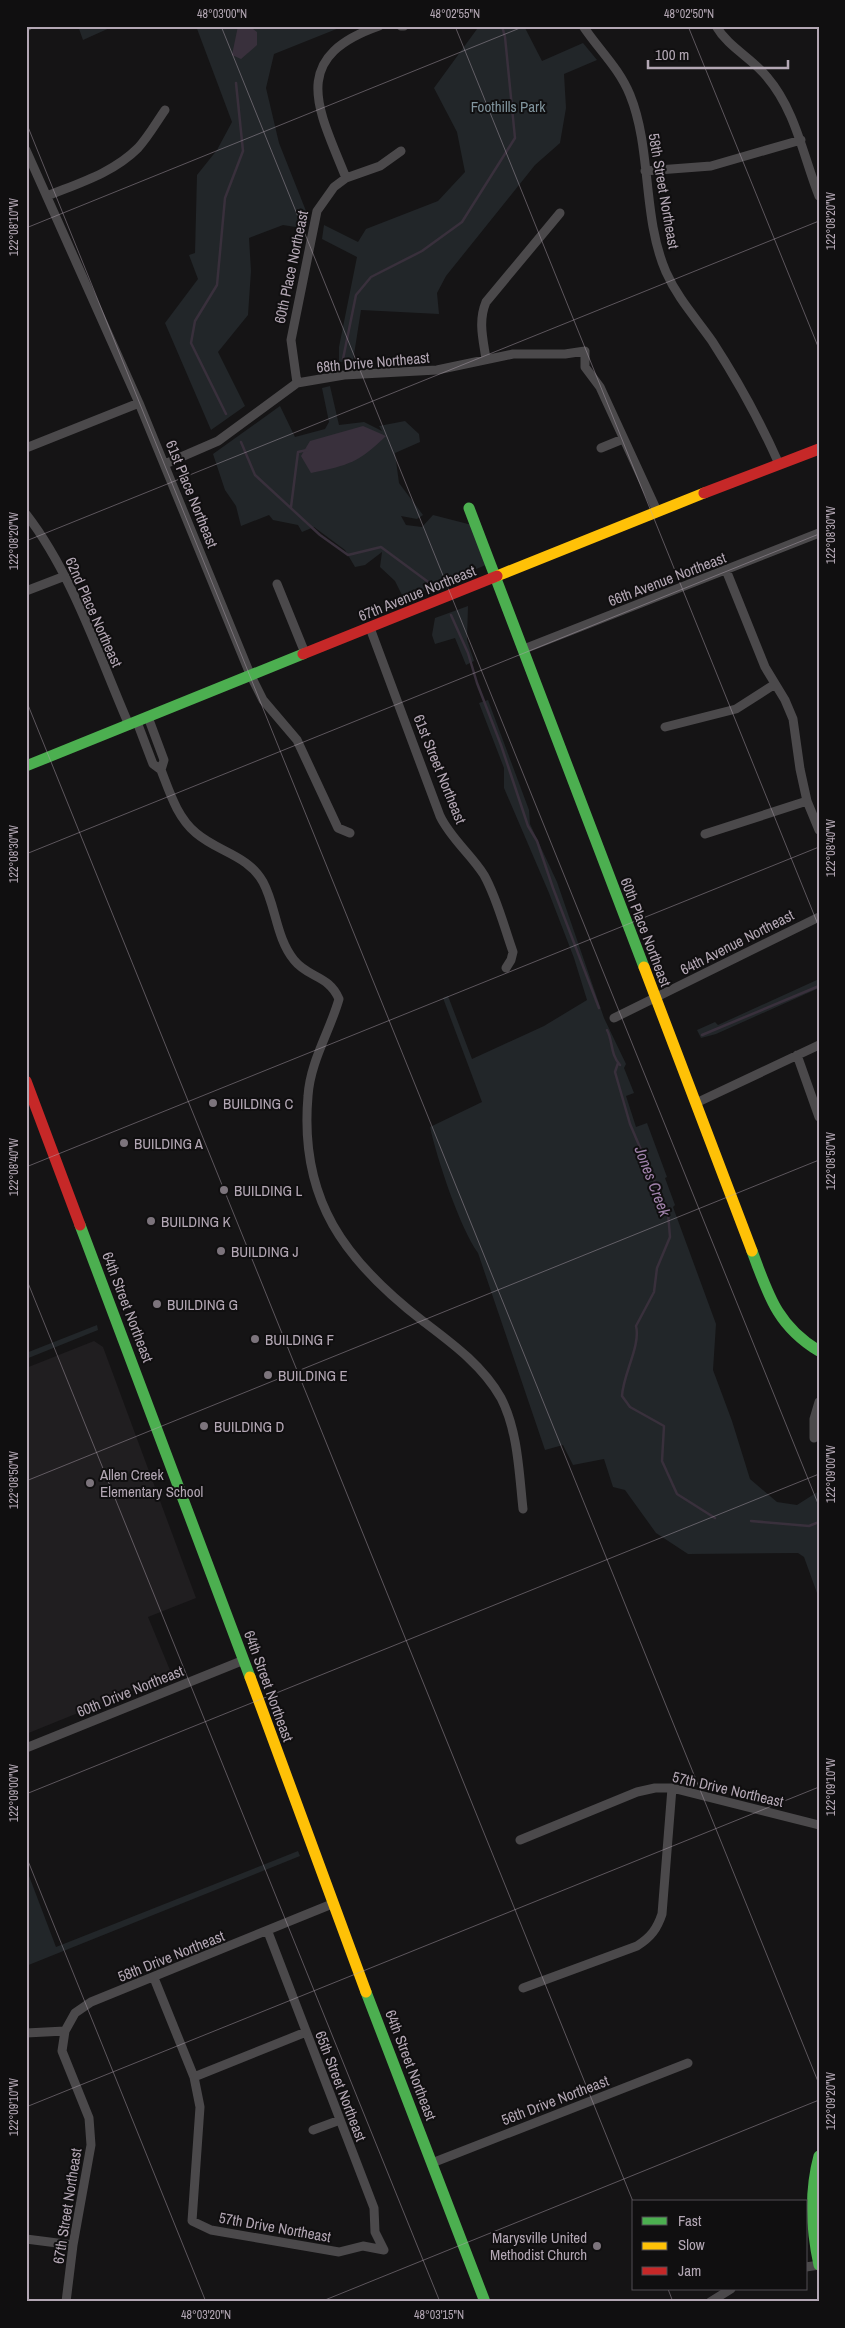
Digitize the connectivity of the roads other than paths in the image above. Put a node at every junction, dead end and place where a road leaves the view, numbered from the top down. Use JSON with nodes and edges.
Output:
{"nodes":[{"id":1,"x":379,"y":26,"type":"edge"},
{"id":2,"x":583,"y":26,"type":"edge"},
{"id":3,"x":716,"y":26,"type":"edge"},
{"id":4,"x":165,"y":110,"type":"dead end"},
{"id":5,"x":801,"y":140,"type":"junction"},
{"id":6,"x":26,"y":150,"type":"edge"},
{"id":7,"x":401,"y":151,"type":"dead end"},
{"id":8,"x":29,"y":164,"type":"edge"},
{"id":9,"x":645,"y":170,"type":"junction"},
{"id":10,"x":346,"y":178,"type":"junction"},
{"id":11,"x":47,"y":196,"type":"junction"},
{"id":12,"x":819,"y":196,"type":"edge"},
{"id":13,"x":560,"y":213,"type":"dead end"},
{"id":14,"x":486,"y":359,"type":"junction"},
{"id":15,"x":297,"y":383,"type":"junction"},
{"id":16,"x":139,"y":403,"type":"junction"},
{"id":17,"x":623,"y":439,"type":"junction"},
{"id":18,"x":26,"y":448,"type":"edge"},
{"id":19,"x":601,"y":448,"type":"dead end"},
{"id":20,"x":819,"y":449,"type":"edge"},
{"id":21,"x":165,"y":464,"type":"junction"},
{"id":22,"x":779,"y":464,"type":"junction"},
{"id":23,"x":469,"y":508,"type":"dead end"},
{"id":24,"x":657,"y":511,"type":"junction"},
{"id":25,"x":26,"y":514,"type":"edge"},
{"id":26,"x":819,"y":533,"type":"edge"},
{"id":27,"x":726,"y":570,"type":"junction"},
{"id":28,"x":65,"y":576,"type":"junction"},
{"id":29,"x":495,"y":577,"type":"junction"},
{"id":30,"x":277,"y":584,"type":"dead end"},
{"id":31,"x":26,"y":592,"type":"edge"},
{"id":32,"x":370,"y":628,"type":"junction"},
{"id":33,"x":524,"y":649,"type":"junction"},
{"id":34,"x":306,"y":653,"type":"junction"},
{"id":35,"x":250,"y":674,"type":"junction"},
{"id":36,"x":775,"y":684,"type":"junction"},
{"id":37,"x":148,"y":717,"type":"junction"},
{"id":38,"x":133,"y":723,"type":"junction"},
{"id":39,"x":665,"y":727,"type":"dead end"},
{"id":40,"x":26,"y":766,"type":"edge"},
{"id":41,"x":162,"y":770,"type":"junction"},
{"id":42,"x":807,"y":800,"type":"junction"},
{"id":43,"x":819,"y":830,"type":"edge"},
{"id":44,"x":350,"y":833,"type":"dead end"},
{"id":45,"x":705,"y":834,"type":"dead end"},
{"id":46,"x":819,"y":917,"type":"edge"},
{"id":47,"x":506,"y":968,"type":"dead end"},
{"id":48,"x":656,"y":999,"type":"junction"},
{"id":49,"x":614,"y":1018,"type":"dead end"},
{"id":50,"x":819,"y":1045,"type":"edge"},
{"id":51,"x":797,"y":1055,"type":"junction"},
{"id":52,"x":26,"y":1081,"type":"edge"},
{"id":53,"x":696,"y":1103,"type":"junction"},
{"id":54,"x":819,"y":1117,"type":"edge"},
{"id":55,"x":819,"y":1351,"type":"edge"},
{"id":56,"x":819,"y":1402,"type":"edge"},
{"id":57,"x":814,"y":1438,"type":"dead end"},
{"id":58,"x":523,"y":1509,"type":"dead end"},
{"id":59,"x":244,"y":1660,"type":"junction"},
{"id":60,"x":26,"y":1748,"type":"edge"},
{"id":61,"x":672,"y":1788,"type":"junction"},
{"id":62,"x":819,"y":1825,"type":"edge"},
{"id":63,"x":520,"y":1840,"type":"dead end"},
{"id":64,"x":332,"y":1904,"type":"junction"},
{"id":65,"x":268,"y":1932,"type":"junction"},
{"id":66,"x":154,"y":1978,"type":"junction"},
{"id":67,"x":523,"y":1988,"type":"dead end"},
{"id":68,"x":65,"y":2031,"type":"junction"},
{"id":69,"x":306,"y":2032,"type":"junction"},
{"id":70,"x":26,"y":2033,"type":"edge"},
{"id":71,"x":688,"y":2063,"type":"dead end"},
{"id":72,"x":194,"y":2077,"type":"junction"},
{"id":73,"x":340,"y":2120,"type":"junction"},
{"id":74,"x":312,"y":2130,"type":"dead end"},
{"id":75,"x":819,"y":2156,"type":"edge"},
{"id":76,"x":432,"y":2163,"type":"junction"},
{"id":77,"x":26,"y":2239,"type":"edge"},
{"id":78,"x":73,"y":2245,"type":"junction"},
{"id":79,"x":384,"y":2250,"type":"joint"},
{"id":80,"x":819,"y":2265,"type":"edge"},
{"id":81,"x":729,"y":2290,"type":"edge"},
{"id":82,"x":66,"y":2302,"type":"edge"},
{"id":83,"x":485,"y":2302,"type":"edge"},
{"id":84,"x":710,"y":2302,"type":"edge"}],
"edges":[{"from":1,"to":10,"type":"street"},
{"from":2,"to":9,"type":"street","name":"58th Street Northeast"},
{"from":3,"to":5,"type":"street"},
{"from":4,"to":11,"type":"street"},
{"from":5,"to":9,"type":"street"},
{"from":5,"to":12,"type":"street"},
{"from":6,"to":8,"type":"street","name":"61st Place Northeast"},
{"from":7,"to":10,"type":"street"},
{"from":8,"to":11,"type":"street","name":"61st Place Northeast"},
{"from":9,"to":22,"type":"street","name":"58th Street Northeast"},
{"from":10,"to":15,"type":"street","name":"60th Place Northeast"},
{"from":11,"to":16,"type":"street","name":"61st Place Northeast"},
{"from":13,"to":14,"type":"street"},
{"from":14,"to":15,"type":"street","name":"68th Drive Northeast"},
{"from":14,"to":17,"type":"street","name":"68th Drive Northeast"},
{"from":15,"to":21,"type":"street","name":"68th Drive Northeast"},
{"from":16,"to":18,"type":"street"},
{"from":16,"to":21,"type":"street","name":"61st Place Northeast"},
{"from":17,"to":19,"type":"street"},
{"from":17,"to":24,"type":"street"},
{"from":20,"to":22,"type":"street","name":"67th Avenue Northeast"},
{"from":21,"to":35,"type":"street","name":"61st Place Northeast"},
{"from":22,"to":24,"type":"street","name":"67th Avenue Northeast"},
{"from":23,"to":29,"type":"street","name":"60th Place Northeast"},
{"from":24,"to":29,"type":"street","name":"67th Avenue Northeast"},
{"from":25,"to":28,"type":"street","name":"62nd Place Northeast"},
{"from":26,"to":27,"type":"street","name":"66th Avenue Northeast"},
{"from":27,"to":33,"type":"street","name":"66th Avenue Northeast"},
{"from":27,"to":36,"type":"street"},
{"from":28,"to":31,"type":"street"},
{"from":28,"to":38,"type":"street","name":"62nd Place Northeast"},
{"from":29,"to":32,"type":"street","name":"67th Avenue Northeast"},
{"from":29,"to":33,"type":"street","name":"60th Place Northeast"},
{"from":30,"to":34,"type":"street"},
{"from":32,"to":34,"type":"street","name":"67th Avenue Northeast"},
{"from":32,"to":47,"type":"street","name":"61st Street Northeast"},
{"from":33,"to":48,"type":"street","name":"60th Place Northeast"},
{"from":34,"to":35,"type":"street","name":"67th Avenue Northeast"},
{"from":35,"to":37,"type":"street","name":"67th Avenue Northeast"},
{"from":35,"to":44,"type":"street","name":"61st Place Northeast"},
{"from":36,"to":39,"type":"street"},
{"from":36,"to":42,"type":"street"},
{"from":37,"to":38,"type":"street","name":"67th Avenue Northeast"},
{"from":37,"to":41,"type":"street"},
{"from":38,"to":40,"type":"street","name":"67th Avenue Northeast"},
{"from":38,"to":41,"type":"street","name":"62nd Place Northeast"},
{"from":41,"to":58,"type":"street"},
{"from":42,"to":43,"type":"street"},
{"from":42,"to":45,"type":"street"},
{"from":46,"to":48,"type":"street","name":"64th Avenue Northeast"},
{"from":48,"to":49,"type":"street","name":"64th Avenue Northeast"},
{"from":48,"to":53,"type":"street","name":"60th Place Northeast"},
{"from":50,"to":51,"type":"street"},
{"from":51,"to":53,"type":"street"},
{"from":51,"to":54,"type":"street"},
{"from":52,"to":59,"type":"street","name":"64th Street Northeast"},
{"from":53,"to":55,"type":"street","name":"60th Place Northeast"},
{"from":56,"to":57,"type":"street"},
{"from":59,"to":60,"type":"street","name":"60th Drive Northeast"},
{"from":59,"to":64,"type":"street","name":"64th Street Northeast"},
{"from":61,"to":62,"type":"street","name":"57th Drive Northeast"},
{"from":61,"to":63,"type":"street","name":"57th Drive Northeast"},
{"from":61,"to":67,"type":"street"},
{"from":64,"to":65,"type":"street","name":"58th Drive Northeast"},
{"from":64,"to":76,"type":"street","name":"64th Street Northeast"},
{"from":65,"to":66,"type":"street","name":"58th Drive Northeast"},
{"from":65,"to":69,"type":"street","name":"65th Street Northeast"},
{"from":66,"to":68,"type":"street","name":"58th Drive Northeast"},
{"from":66,"to":72,"type":"street"},
{"from":68,"to":70,"type":"street"},
{"from":68,"to":78,"type":"street","name":"67th Street Northeast"},
{"from":69,"to":72,"type":"street"},
{"from":69,"to":73,"type":"street","name":"65th Street Northeast"},
{"from":71,"to":76,"type":"street","name":"56th Drive Northeast"},
{"from":72,"to":79,"type":"street","name":"57th Drive Northeast"},
{"from":73,"to":74,"type":"street"},
{"from":73,"to":79,"type":"street","name":"65th Street Northeast"},
{"from":75,"to":80,"type":"street"},
{"from":76,"to":83,"type":"street","name":"64th Street Northeast"},
{"from":77,"to":78,"type":"street"},
{"from":78,"to":82,"type":"street","name":"67th Street Northeast"},
{"from":81,"to":84,"type":"street"}]}
